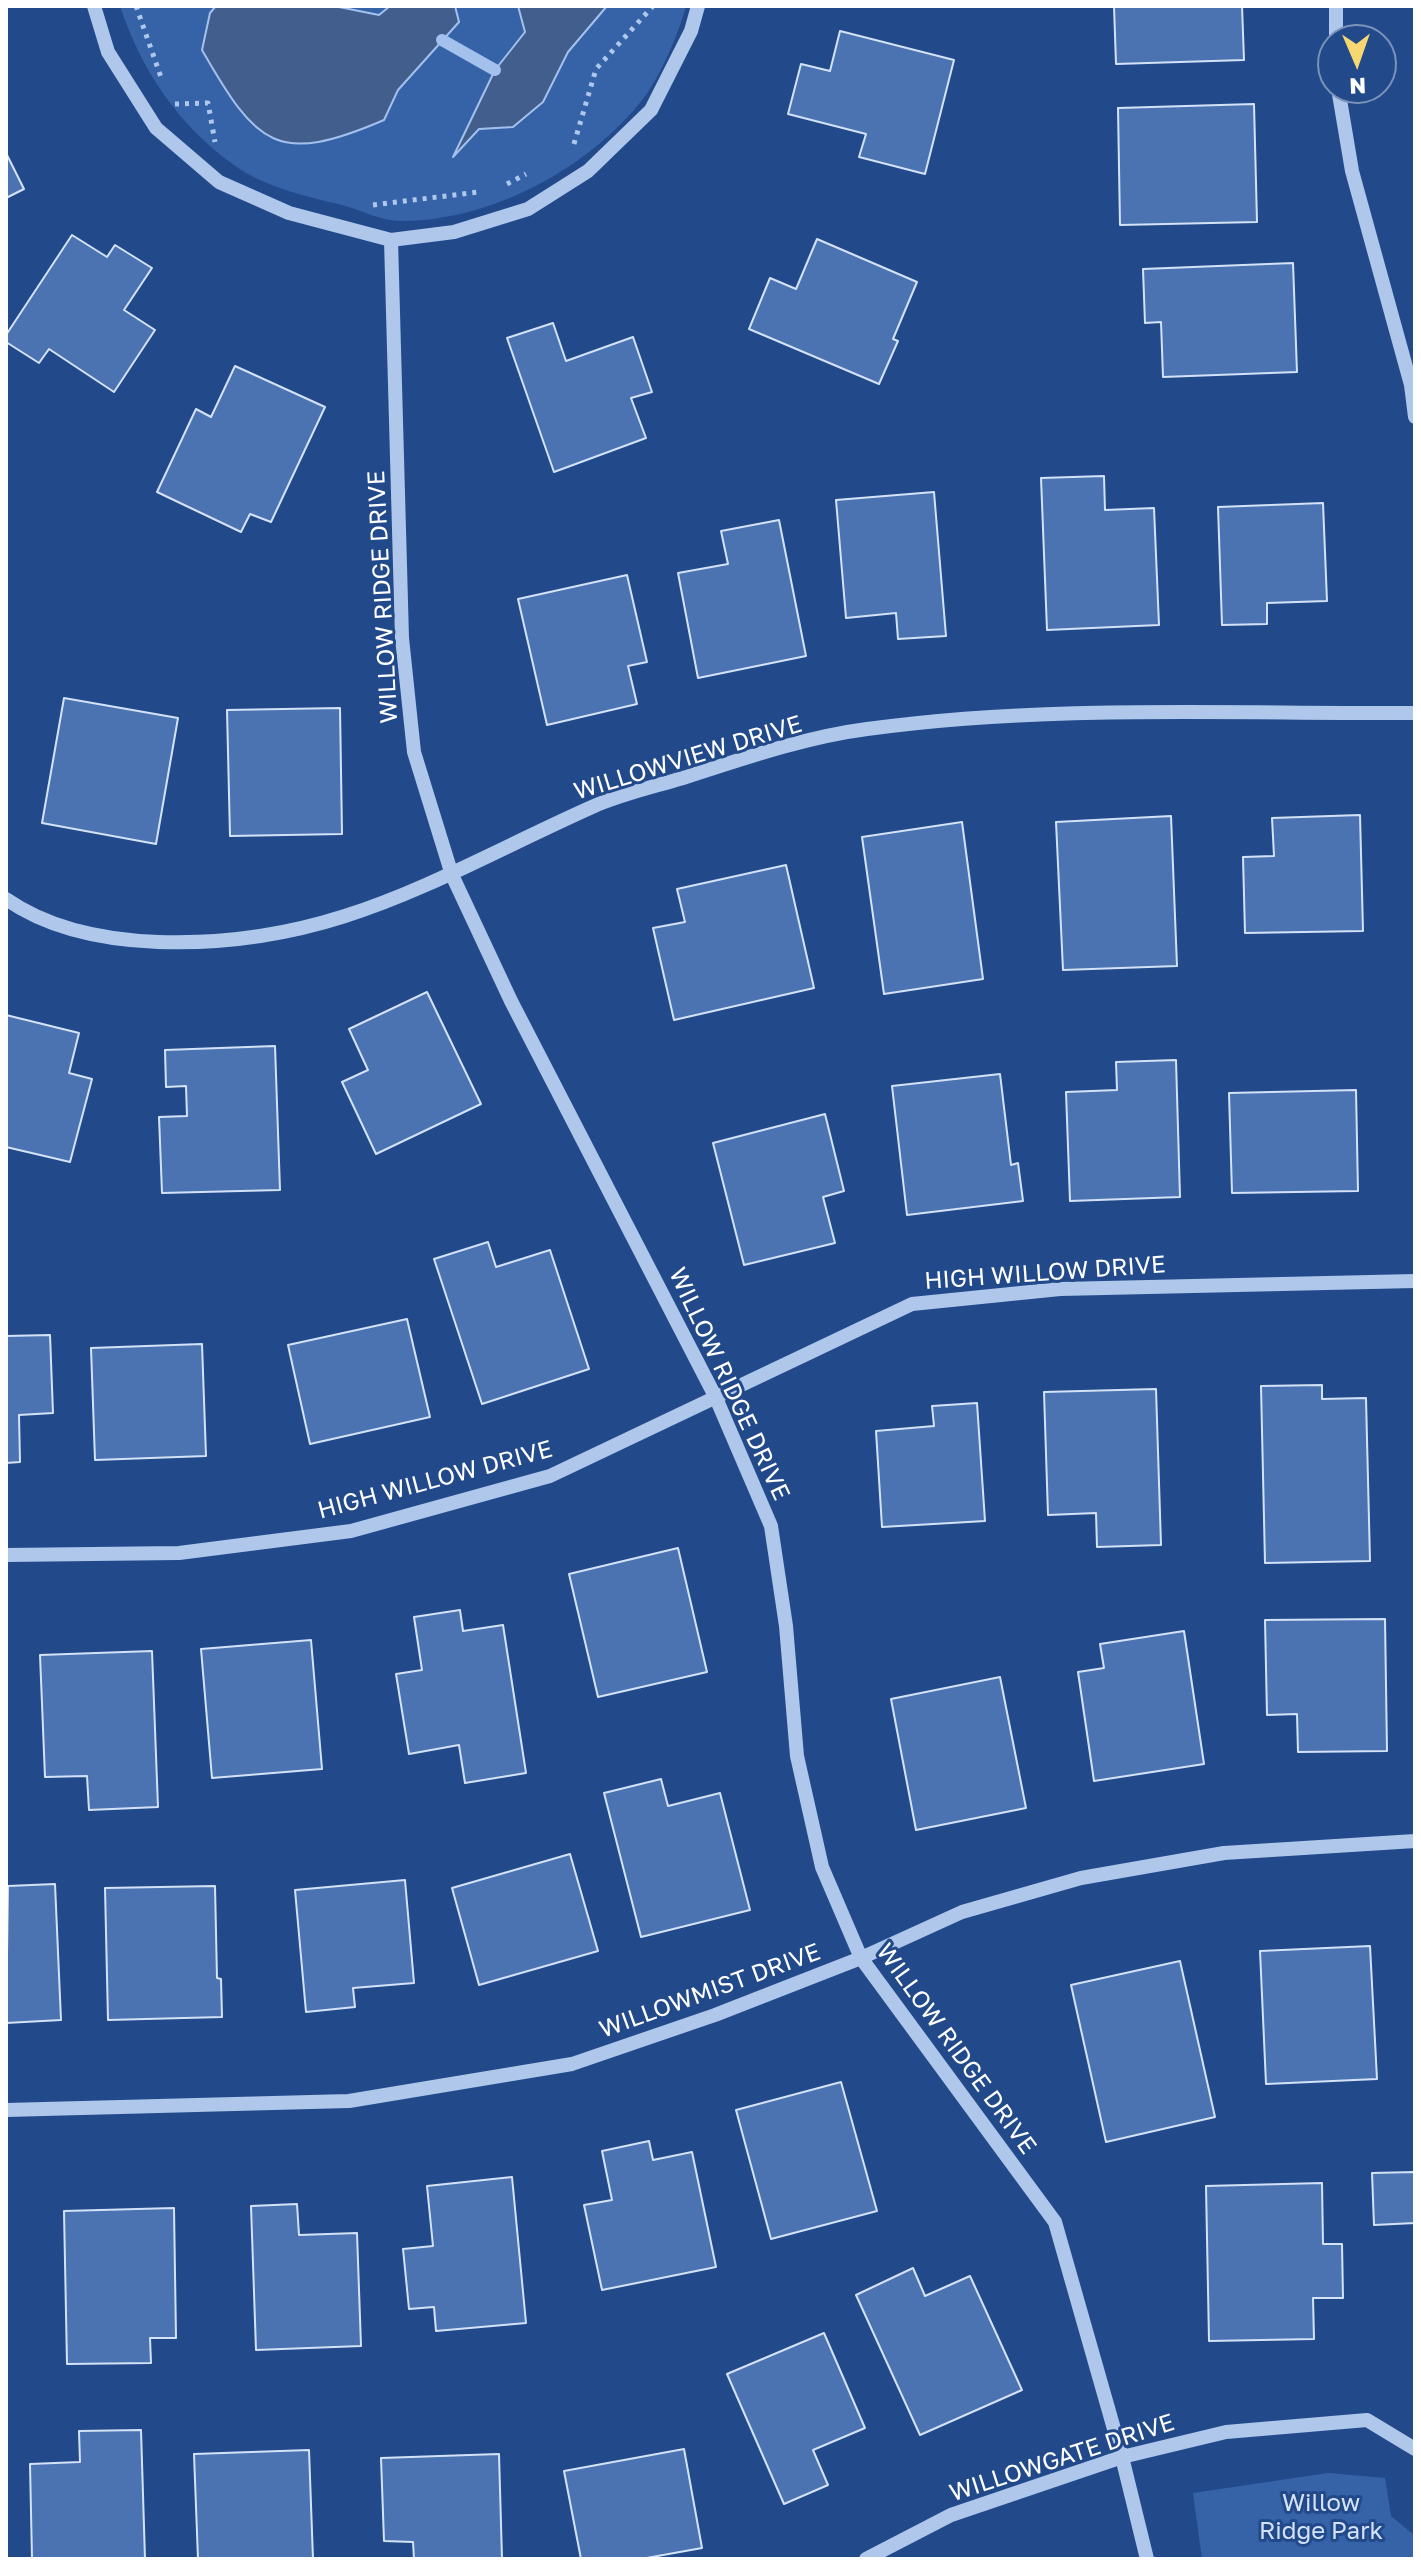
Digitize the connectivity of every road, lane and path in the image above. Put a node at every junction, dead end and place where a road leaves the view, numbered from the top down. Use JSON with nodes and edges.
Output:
{"nodes":[{"id":1,"x":94,"y":6,"type":"edge"},
{"id":2,"x":136,"y":6,"type":"edge"},
{"id":3,"x":653,"y":6,"type":"edge"},
{"id":4,"x":698,"y":6,"type":"edge"},
{"id":5,"x":165,"y":90,"type":"dead end"},
{"id":6,"x":170,"y":104,"type":"dead end"},
{"id":7,"x":1341,"y":104,"type":"edge"},
{"id":8,"x":572,"y":150,"type":"dead end"},
{"id":9,"x":217,"y":153,"type":"dead end"},
{"id":10,"x":536,"y":168,"type":"dead end"},
{"id":11,"x":504,"y":185,"type":"dead end"},
{"id":12,"x":494,"y":191,"type":"dead end"},
{"id":13,"x":365,"y":206,"type":"dead end"},
{"id":14,"x":391,"y":240,"type":"junction"},
{"id":15,"x":1415,"y":417,"type":"edge"},
{"id":16,"x":1415,"y":713,"type":"edge"},
{"id":17,"x":452,"y":875,"type":"junction"},
{"id":18,"x":6,"y":899,"type":"edge"},
{"id":19,"x":1415,"y":1281,"type":"edge"},
{"id":20,"x":716,"y":1398,"type":"junction"},
{"id":21,"x":6,"y":1555,"type":"edge"},
{"id":22,"x":1415,"y":1841,"type":"edge"},
{"id":23,"x":861,"y":1958,"type":"junction"},
{"id":24,"x":6,"y":2110,"type":"edge"},
{"id":25,"x":1415,"y":2449,"type":"edge"},
{"id":26,"x":1122,"y":2457,"type":"junction"},
{"id":27,"x":866,"y":2559,"type":"edge"},
{"id":28,"x":1147,"y":2559,"type":"edge"}],
"edges":[{"from":1,"to":14,"type":"street"},
{"from":2,"to":5,"type":"path"},
{"from":3,"to":8,"type":"path"},
{"from":4,"to":14,"type":"street"},
{"from":6,"to":9,"type":"path"},
{"from":7,"to":15,"type":"street"},
{"from":10,"to":11,"type":"path"},
{"from":12,"to":13,"type":"path"},
{"from":14,"to":17,"type":"street","name":"WILLOW RIDGE DRIVE"},
{"from":16,"to":17,"type":"street","name":"WILLOWVIEW DRIVE"},
{"from":17,"to":18,"type":"street","name":"WILLOWVIEW DRIVE"},
{"from":17,"to":20,"type":"street","name":"WILLOW RIDGE DRIVE"},
{"from":19,"to":20,"type":"street","name":"HIGH WILLOW DRIVE"},
{"from":20,"to":21,"type":"street","name":"HIGH WILLOW DRIVE"},
{"from":20,"to":23,"type":"street","name":"WILLOW RIDGE DRIVE"},
{"from":22,"to":23,"type":"street","name":"WILLOWMIST DRIVE"},
{"from":23,"to":24,"type":"street","name":"WILLOWMIST DRIVE"},
{"from":23,"to":26,"type":"street","name":"WILLOW RIDGE DRIVE"},
{"from":25,"to":26,"type":"street","name":"WILLOWGATE DRIVE"},
{"from":26,"to":27,"type":"street","name":"WILLOWGATE DRIVE"},
{"from":26,"to":28,"type":"street","name":"WILLOW RIDGE DRIVE"}]}
